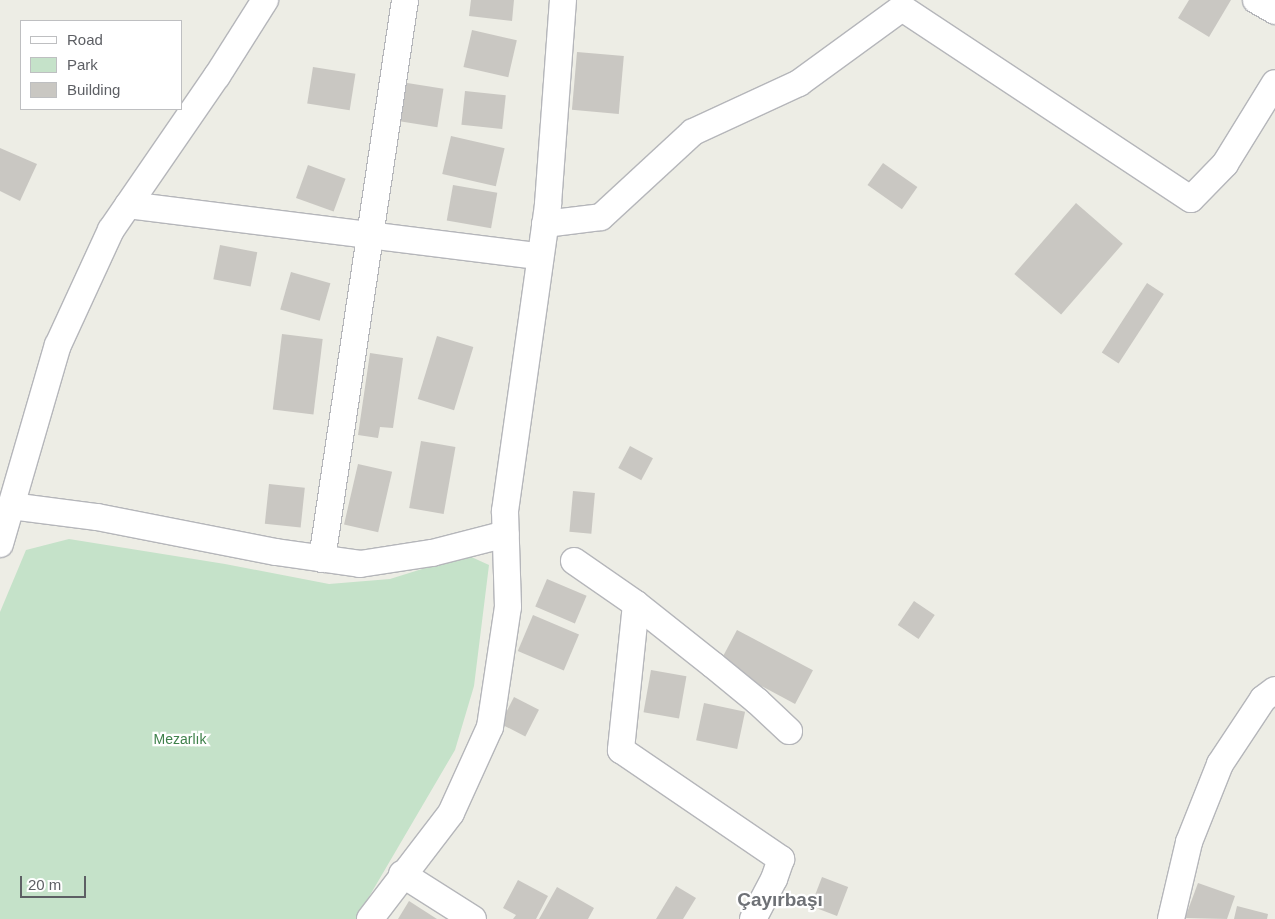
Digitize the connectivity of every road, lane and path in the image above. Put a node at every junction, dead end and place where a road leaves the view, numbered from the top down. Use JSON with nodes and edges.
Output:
{"nodes":[{"id":1,"x":265,"y":0,"type":"edge"},
{"id":2,"x":405,"y":0,"type":"edge"},
{"id":3,"x":563,"y":0,"type":"edge"},
{"id":4,"x":1256,"y":0,"type":"edge"},
{"id":5,"x":904,"y":4,"type":"edge"},
{"id":6,"x":1275,"y":12,"type":"edge"},
{"id":7,"x":1275,"y":83,"type":"edge"},
{"id":8,"x":128,"y":205,"type":"junction"},
{"id":9,"x":545,"y":224,"type":"junction"},
{"id":10,"x":370,"y":236,"type":"junction"},
{"id":11,"x":540,"y":256,"type":"junction"},
{"id":12,"x":11,"y":506,"type":"junction"},
{"id":13,"x":506,"y":534,"type":"junction"},
{"id":14,"x":0,"y":544,"type":"edge"},
{"id":15,"x":322,"y":559,"type":"junction"},
{"id":16,"x":574,"y":561,"type":"dead end"},
{"id":17,"x":636,"y":604,"type":"junction"},
{"id":18,"x":1275,"y":690,"type":"edge"},
{"id":19,"x":789,"y":731,"type":"dead end"},
{"id":20,"x":402,"y":874,"type":"junction"},
{"id":21,"x":370,"y":919,"type":"edge"},
{"id":22,"x":473,"y":919,"type":"edge"},
{"id":23,"x":754,"y":919,"type":"edge"},
{"id":24,"x":1171,"y":919,"type":"edge"}],
"edges":[{"from":1,"to":8,"type":"street"},
{"from":2,"to":10,"type":"street"},
{"from":3,"to":9,"type":"street"},
{"from":4,"to":6,"type":"street"},
{"from":5,"to":7,"type":"street"},
{"from":5,"to":9,"type":"street"},
{"from":8,"to":10,"type":"street"},
{"from":8,"to":12,"type":"street"},
{"from":9,"to":11,"type":"street"},
{"from":10,"to":11,"type":"street"},
{"from":10,"to":15,"type":"street"},
{"from":11,"to":13,"type":"street"},
{"from":12,"to":14,"type":"street"},
{"from":12,"to":15,"type":"street"},
{"from":13,"to":15,"type":"street"},
{"from":13,"to":20,"type":"street"},
{"from":16,"to":17,"type":"street"},
{"from":17,"to":19,"type":"street"},
{"from":17,"to":23,"type":"street"},
{"from":18,"to":24,"type":"street"},
{"from":20,"to":21,"type":"street"},
{"from":20,"to":22,"type":"street"}]}
